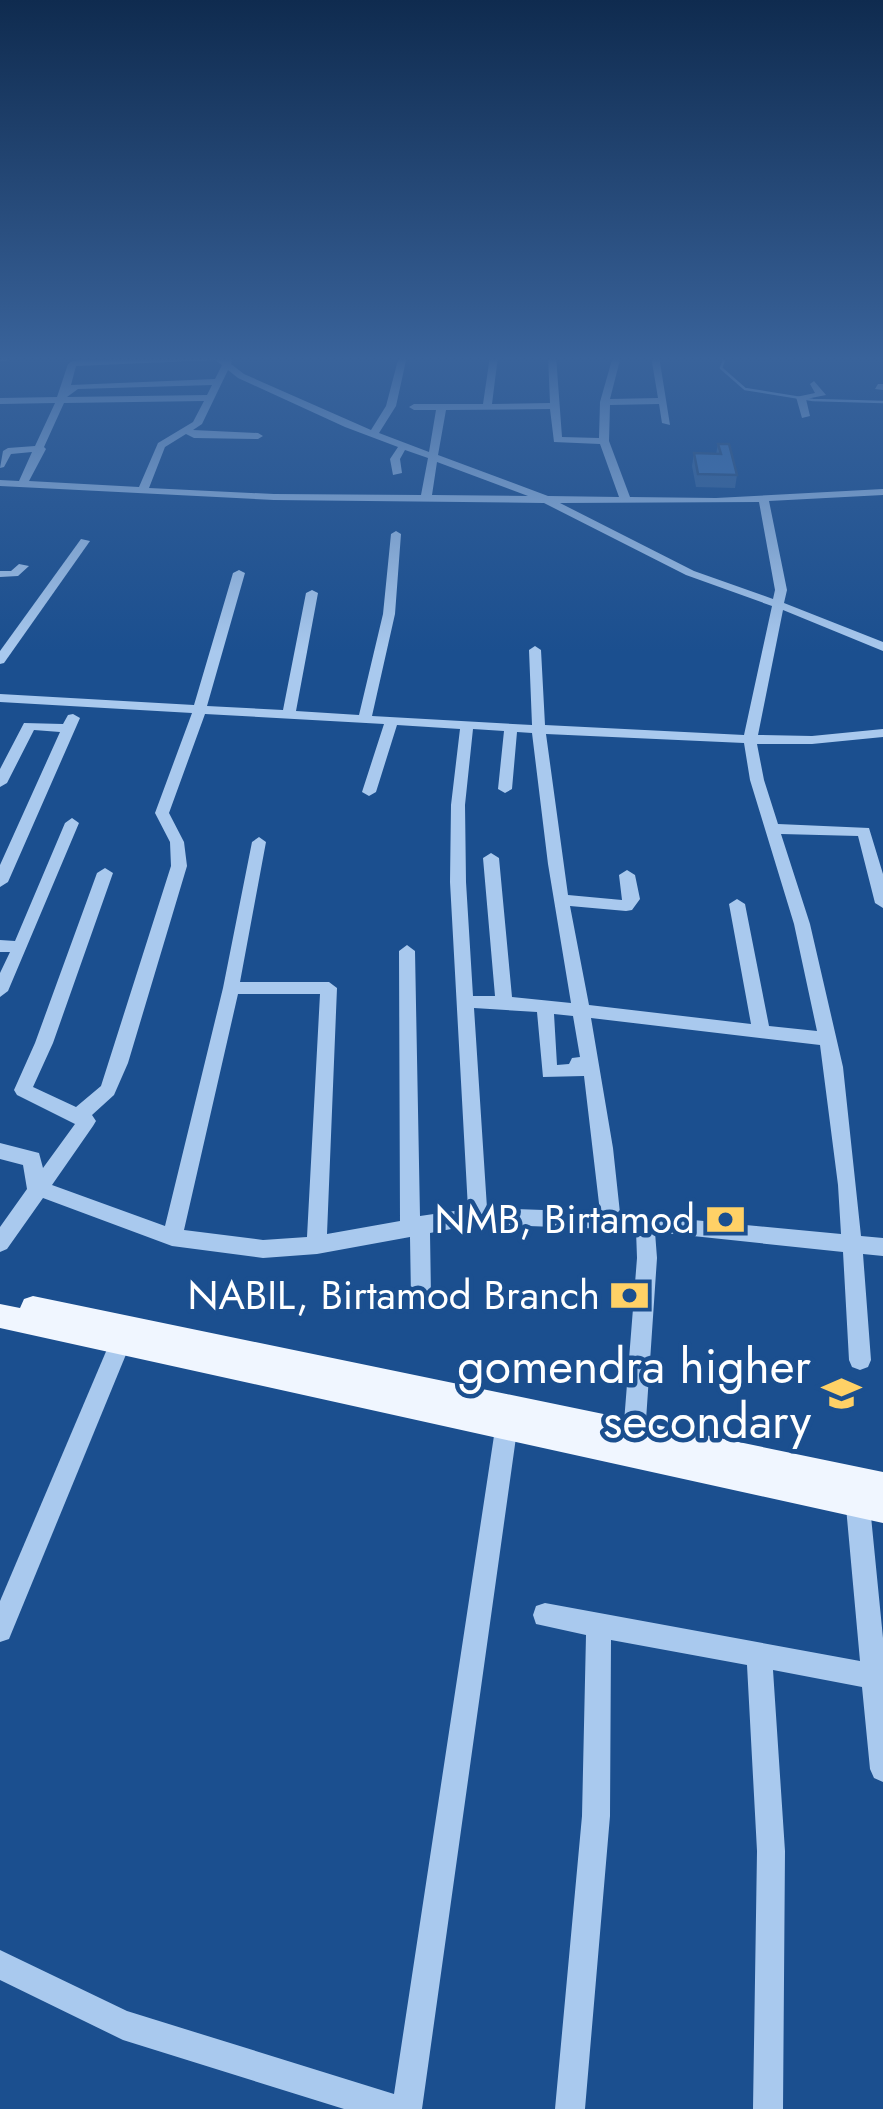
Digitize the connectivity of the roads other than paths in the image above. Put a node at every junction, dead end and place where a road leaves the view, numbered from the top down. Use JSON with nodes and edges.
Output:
{"nodes":[{"id":1,"x":36,"y":454,"type":"edge"},
{"id":2,"x":158,"y":454,"type":"edge"},
{"id":3,"x":398,"y":454,"type":"edge"},
{"id":4,"x":428,"y":454,"type":"edge"},
{"id":5,"x":609,"y":454,"type":"edge"},
{"id":6,"x":433,"y":456,"type":"junction"},
{"id":7,"x":396,"y":473,"type":"dead end"},
{"id":8,"x":11,"y":484,"type":"edge"},
{"id":9,"x":142,"y":492,"type":"junction"},
{"id":10,"x":883,"y":492,"type":"edge"},
{"id":11,"x":0,"y":496,"type":"edge"},
{"id":12,"x":764,"y":497,"type":"junction"},
{"id":13,"x":426,"y":498,"type":"junction"},
{"id":14,"x":545,"y":499,"type":"junction"},
{"id":15,"x":626,"y":500,"type":"junction"},
{"id":16,"x":396,"y":534,"type":"dead end"},
{"id":17,"x":84,"y":542,"type":"dead end"},
{"id":18,"x":23,"y":566,"type":"dead end"},
{"id":19,"x":239,"y":573,"type":"dead end"},
{"id":20,"x":0,"y":574,"type":"edge"},
{"id":21,"x":312,"y":593,"type":"dead end"},
{"id":22,"x":779,"y":606,"type":"junction"},
{"id":23,"x":883,"y":648,"type":"edge"},
{"id":24,"x":535,"y":650,"type":"dead end"},
{"id":25,"x":0,"y":660,"type":"edge"},
{"id":26,"x":0,"y":698,"type":"edge"},
{"id":27,"x":80,"y":704,"type":"junction"},
{"id":28,"x":199,"y":710,"type":"junction"},
{"id":29,"x":288,"y":714,"type":"junction"},
{"id":30,"x":365,"y":718,"type":"junction"},
{"id":31,"x":392,"y":720,"type":"junction"},
{"id":32,"x":467,"y":726,"type":"junction"},
{"id":33,"x":68,"y":728,"type":"junction"},
{"id":34,"x":511,"y":729,"type":"junction"},
{"id":35,"x":536,"y":729,"type":"junction"},
{"id":36,"x":883,"y":733,"type":"edge"},
{"id":37,"x":750,"y":740,"type":"junction"},
{"id":38,"x":0,"y":782,"type":"edge"},
{"id":39,"x":505,"y":789,"type":"dead end"},
{"id":40,"x":369,"y":792,"type":"dead end"},
{"id":41,"x":72,"y":823,"type":"dead end"},
{"id":42,"x":773,"y":828,"type":"junction"},
{"id":43,"x":864,"y":831,"type":"junction"},
{"id":44,"x":883,"y":832,"type":"edge"},
{"id":45,"x":259,"y":842,"type":"dead end"},
{"id":46,"x":491,"y":858,"type":"dead end"},
{"id":47,"x":105,"y":873,"type":"dead end"},
{"id":48,"x":627,"y":874,"type":"dead end"},
{"id":49,"x":0,"y":882,"type":"edge"},
{"id":50,"x":561,"y":900,"type":"junction"},
{"id":51,"x":883,"y":903,"type":"edge"},
{"id":52,"x":738,"y":904,"type":"dead end"},
{"id":53,"x":0,"y":946,"type":"edge"},
{"id":54,"x":20,"y":946,"type":"junction"},
{"id":55,"x":408,"y":951,"type":"dead end"},
{"id":56,"x":231,"y":988,"type":"junction"},
{"id":57,"x":0,"y":991,"type":"edge"},
{"id":58,"x":467,"y":1002,"type":"junction"},
{"id":59,"x":504,"y":1002,"type":"junction"},
{"id":60,"x":545,"y":1007,"type":"junction"},
{"id":61,"x":579,"y":1012,"type":"junction"},
{"id":62,"x":761,"y":1031,"type":"junction"},
{"id":63,"x":828,"y":1039,"type":"junction"},
{"id":64,"x":578,"y":1063,"type":"dead end"},
{"id":65,"x":78,"y":1117,"type":"junction"},
{"id":66,"x":0,"y":1150,"type":"edge"},
{"id":67,"x":36,"y":1187,"type":"junction"},
{"id":68,"x":478,"y":1216,"type":"junction"},
{"id":69,"x":611,"y":1220,"type":"junction"},
{"id":70,"x":646,"y":1222,"type":"junction"},
{"id":71,"x":415,"y":1225,"type":"junction"},
{"id":72,"x":172,"y":1237,"type":"junction"},
{"id":73,"x":0,"y":1243,"type":"edge"},
{"id":74,"x":852,"y":1243,"type":"junction"},
{"id":75,"x":318,"y":1245,"type":"junction"},
{"id":76,"x":883,"y":1247,"type":"edge"},
{"id":77,"x":421,"y":1297,"type":"dead end"},
{"id":78,"x":0,"y":1300,"type":"edge"},
{"id":79,"x":0,"y":1316,"type":"edge"},
{"id":80,"x":122,"y":1336,"type":"junction"},
{"id":81,"x":860,"y":1360,"type":"dead end"},
{"id":82,"x":508,"y":1415,"type":"junction"},
{"id":83,"x":634,"y":1435,"type":"junction"},
{"id":84,"x":870,"y":1494,"type":"edge"},
{"id":85,"x":545,"y":1615,"type":"dead end"},
{"id":86,"x":598,"y":1625,"type":"junction"},
{"id":87,"x":0,"y":1630,"type":"edge"},
{"id":88,"x":759,"y":1654,"type":"junction"},
{"id":89,"x":874,"y":1676,"type":"junction"},
{"id":90,"x":883,"y":1769,"type":"edge"},
{"id":91,"x":0,"y":1964,"type":"edge"},
{"id":92,"x":393,"y":2109,"type":"edge"},
{"id":93,"x":407,"y":2109,"type":"edge"},
{"id":94,"x":570,"y":2109,"type":"edge"},
{"id":95,"x":768,"y":2109,"type":"edge"}],
"edges":[{"from":1,"to":8,"type":"street"},
{"from":2,"to":9,"type":"street"},
{"from":3,"to":7,"type":"street"},
{"from":4,"to":6,"type":"street"},
{"from":5,"to":15,"type":"street"},
{"from":6,"to":13,"type":"street"},
{"from":6,"to":14,"type":"street"},
{"from":8,"to":9,"type":"street"},
{"from":8,"to":11,"type":"street"},
{"from":9,"to":13,"type":"street"},
{"from":10,"to":12,"type":"street"},
{"from":12,"to":15,"type":"street"},
{"from":12,"to":22,"type":"street"},
{"from":13,"to":14,"type":"street"},
{"from":14,"to":15,"type":"street"},
{"from":14,"to":22,"type":"street"},
{"from":16,"to":30,"type":"street"},
{"from":17,"to":25,"type":"street"},
{"from":18,"to":20,"type":"street"},
{"from":19,"to":28,"type":"street"},
{"from":21,"to":29,"type":"street"},
{"from":22,"to":23,"type":"street"},
{"from":22,"to":37,"type":"street"},
{"from":24,"to":35,"type":"street"},
{"from":26,"to":27,"type":"street"},
{"from":27,"to":28,"type":"street"},
{"from":27,"to":33,"type":"street"},
{"from":28,"to":29,"type":"street"},
{"from":28,"to":65,"type":"street"},
{"from":29,"to":30,"type":"street"},
{"from":30,"to":31,"type":"street"},
{"from":31,"to":32,"type":"street"},
{"from":31,"to":40,"type":"street"},
{"from":32,"to":34,"type":"street"},
{"from":32,"to":58,"type":"street"},
{"from":33,"to":38,"type":"street"},
{"from":33,"to":49,"type":"street"},
{"from":34,"to":35,"type":"street"},
{"from":34,"to":39,"type":"street"},
{"from":35,"to":37,"type":"street"},
{"from":35,"to":50,"type":"street"},
{"from":36,"to":37,"type":"street"},
{"from":37,"to":42,"type":"street"},
{"from":41,"to":54,"type":"street"},
{"from":42,"to":43,"type":"street"},
{"from":42,"to":63,"type":"street"},
{"from":43,"to":44,"type":"street"},
{"from":43,"to":51,"type":"street"},
{"from":45,"to":56,"type":"street"},
{"from":46,"to":59,"type":"street"},
{"from":47,"to":65,"type":"street"},
{"from":48,"to":50,"type":"street"},
{"from":50,"to":61,"type":"street"},
{"from":52,"to":62,"type":"street"},
{"from":53,"to":54,"type":"street"},
{"from":54,"to":57,"type":"street"},
{"from":55,"to":71,"type":"street"},
{"from":56,"to":72,"type":"street"},
{"from":56,"to":75,"type":"street"},
{"from":58,"to":59,"type":"street"},
{"from":58,"to":68,"type":"street"},
{"from":59,"to":60,"type":"street"},
{"from":60,"to":61,"type":"street"},
{"from":60,"to":64,"type":"street"},
{"from":61,"to":62,"type":"street"},
{"from":61,"to":69,"type":"street"},
{"from":62,"to":63,"type":"street"},
{"from":63,"to":74,"type":"street"},
{"from":65,"to":67,"type":"street"},
{"from":66,"to":67,"type":"street"},
{"from":67,"to":72,"type":"street"},
{"from":67,"to":73,"type":"street"},
{"from":68,"to":69,"type":"street"},
{"from":68,"to":71,"type":"street"},
{"from":69,"to":70,"type":"street"},
{"from":70,"to":74,"type":"street"},
{"from":70,"to":83,"type":"street"},
{"from":71,"to":75,"type":"street"},
{"from":71,"to":77,"type":"street"},
{"from":72,"to":75,"type":"street"},
{"from":74,"to":76,"type":"street"},
{"from":74,"to":81,"type":"street"},
{"from":78,"to":80,"type":"main road"},
{"from":79,"to":80,"type":"main road"},
{"from":80,"to":82,"type":"main road"},
{"from":80,"to":87,"type":"street"},
{"from":82,"to":83,"type":"main road"},
{"from":82,"to":84,"type":"main road"},
{"from":82,"to":93,"type":"street"},
{"from":83,"to":84,"type":"main road"},
{"from":84,"to":89,"type":"street"},
{"from":85,"to":86,"type":"street"},
{"from":86,"to":88,"type":"street"},
{"from":86,"to":94,"type":"street"},
{"from":88,"to":89,"type":"street"},
{"from":88,"to":95,"type":"street"},
{"from":89,"to":90,"type":"street"},
{"from":91,"to":92,"type":"street"}]}
